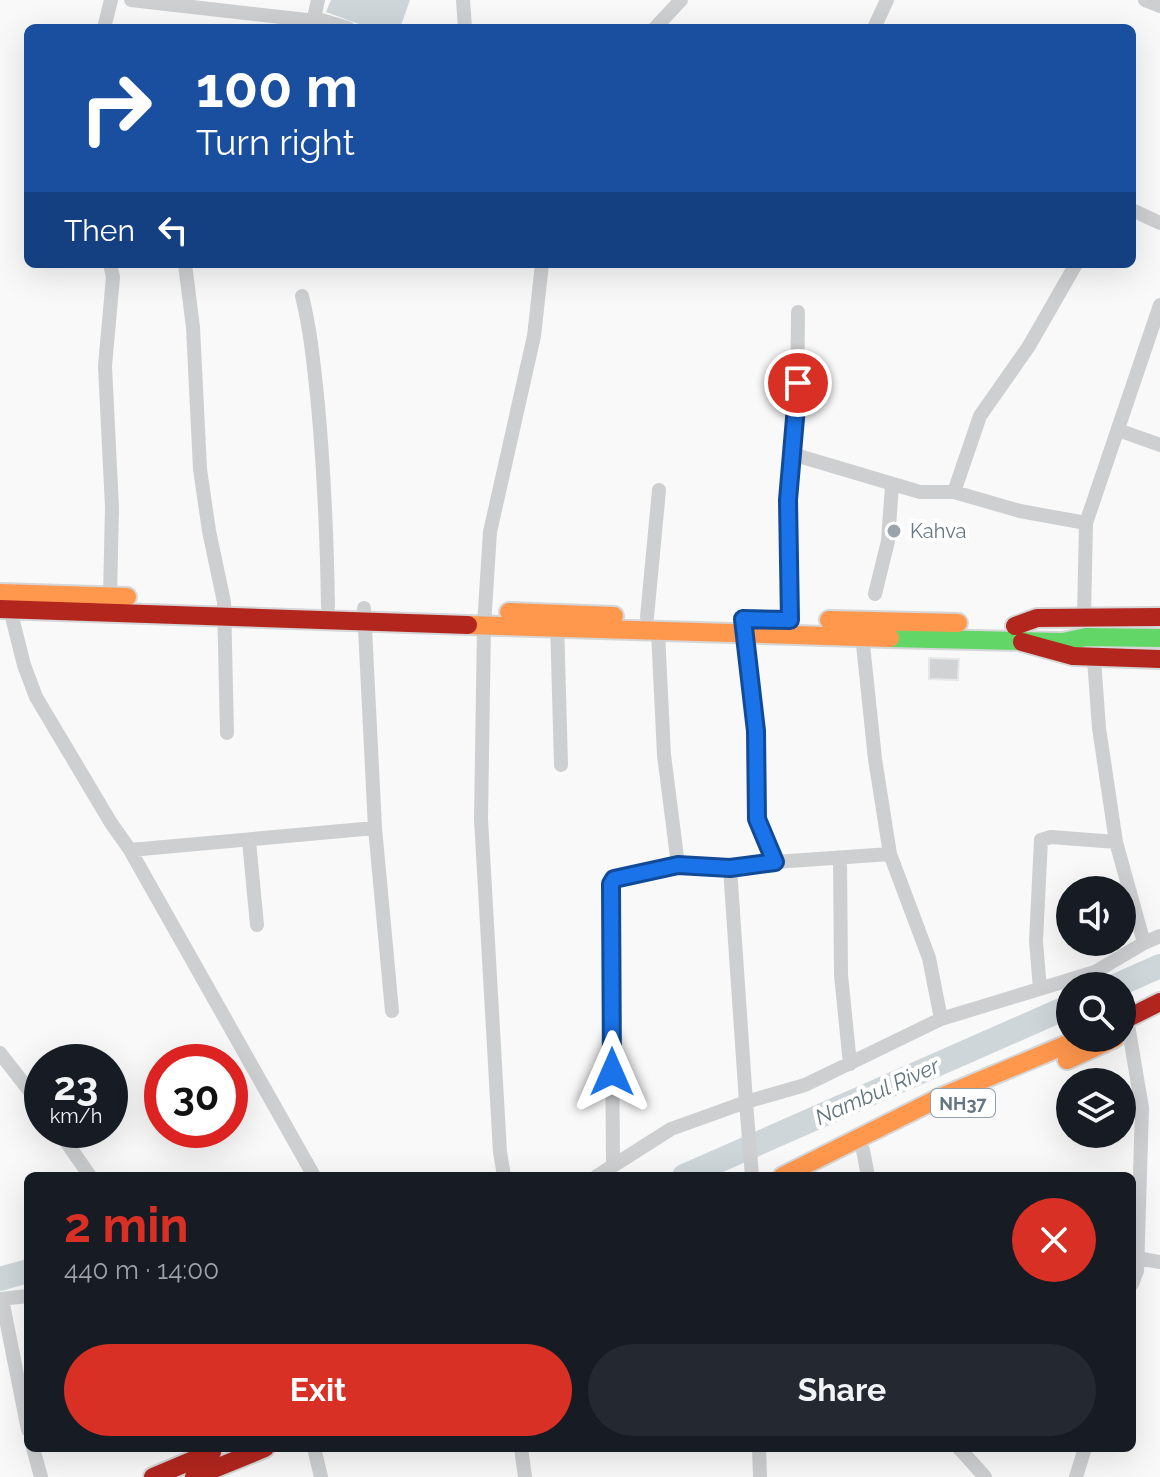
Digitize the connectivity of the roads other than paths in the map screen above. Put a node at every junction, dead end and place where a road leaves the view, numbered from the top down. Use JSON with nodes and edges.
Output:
{"nodes":[{"id":1,"x":111,"y":0,"type":"edge"},
{"id":2,"x":131,"y":0,"type":"edge"},
{"id":3,"x":318,"y":0,"type":"edge"},
{"id":4,"x":463,"y":0,"type":"edge"},
{"id":5,"x":681,"y":0,"type":"edge"},
{"id":6,"x":887,"y":0,"type":"edge"},
{"id":7,"x":1145,"y":0,"type":"edge"},
{"id":8,"x":1160,"y":6,"type":"edge"},
{"id":9,"x":314,"y":18,"type":"junction"},
{"id":10,"x":105,"y":24,"type":"edge"},
{"id":11,"x":334,"y":24,"type":"edge"},
{"id":12,"x":465,"y":24,"type":"edge"},
{"id":13,"x":659,"y":24,"type":"edge"},
{"id":14,"x":876,"y":24,"type":"edge"},
{"id":15,"x":1136,"y":212,"type":"edge"},
{"id":16,"x":1160,"y":223,"type":"edge"},
{"id":17,"x":111,"y":268,"type":"edge"},
{"id":18,"x":186,"y":268,"type":"edge"},
{"id":19,"x":542,"y":268,"type":"edge"},
{"id":20,"x":1074,"y":268,"type":"edge"},
{"id":21,"x":302,"y":296,"type":"dead end"},
{"id":22,"x":1160,"y":305,"type":"edge"},
{"id":23,"x":798,"y":312,"type":"dead end"},
{"id":24,"x":1118,"y":430,"type":"junction"},
{"id":25,"x":1160,"y":445,"type":"edge"},
{"id":26,"x":792,"y":454,"type":"junction"},
{"id":27,"x":892,"y":485,"type":"junction"},
{"id":28,"x":659,"y":490,"type":"dead end"},
{"id":29,"x":954,"y":492,"type":"junction"},
{"id":30,"x":1086,"y":523,"type":"junction"},
{"id":31,"x":875,"y":594,"type":"dead end"},
{"id":32,"x":110,"y":597,"type":"junction"},
{"id":33,"x":3,"y":604,"type":"edge"},
{"id":34,"x":328,"y":607,"type":"junction"},
{"id":35,"x":224,"y":608,"type":"junction"},
{"id":36,"x":365,"y":614,"type":"junction"},
{"id":37,"x":1084,"y":616,"type":"junction"},
{"id":38,"x":1160,"y":617,"type":"edge"},
{"id":39,"x":484,"y":618,"type":"junction"},
{"id":40,"x":790,"y":620,"type":"junction"},
{"id":41,"x":557,"y":621,"type":"junction"},
{"id":42,"x":652,"y":624,"type":"junction"},
{"id":43,"x":744,"y":625,"type":"junction"},
{"id":44,"x":1017,"y":633,"type":"junction"},
{"id":45,"x":862,"y":635,"type":"junction"},
{"id":46,"x":1160,"y":638,"type":"edge"},
{"id":47,"x":1094,"y":659,"type":"junction"},
{"id":48,"x":1160,"y":659,"type":"edge"},
{"id":49,"x":227,"y":733,"type":"dead end"},
{"id":50,"x":561,"y":765,"type":"dead end"},
{"id":51,"x":375,"y":828,"type":"junction"},
{"id":52,"x":249,"y":841,"type":"junction"},
{"id":53,"x":1116,"y":842,"type":"junction"},
{"id":54,"x":130,"y":850,"type":"junction"},
{"id":55,"x":890,"y":854,"type":"junction"},
{"id":56,"x":840,"y":858,"type":"junction"},
{"id":57,"x":775,"y":862,"type":"junction"},
{"id":58,"x":678,"y":865,"type":"junction"},
{"id":59,"x":730,"y":868,"type":"junction"},
{"id":60,"x":257,"y":925,"type":"dead end"},
{"id":61,"x":1160,"y":936,"type":"edge"},
{"id":62,"x":1144,"y":943,"type":"junction"},
{"id":63,"x":1040,"y":989,"type":"junction"},
{"id":64,"x":1160,"y":1002,"type":"edge"},
{"id":65,"x":392,"y":1011,"type":"dead end"},
{"id":66,"x":1160,"y":1016,"type":"edge"},
{"id":67,"x":941,"y":1019,"type":"junction"},
{"id":68,"x":1136,"y":1020,"type":"edge"},
{"id":69,"x":1136,"y":1024,"type":"edge"},
{"id":70,"x":1056,"y":1049,"type":"edge"},
{"id":71,"x":1073,"y":1052,"type":"edge"},
{"id":72,"x":1129,"y":1052,"type":"edge"},
{"id":73,"x":0,"y":1053,"type":"edge"},
{"id":74,"x":850,"y":1064,"type":"junction"},
{"id":75,"x":24,"y":1084,"type":"edge"},
{"id":76,"x":746,"y":1102,"type":"junction"},
{"id":77,"x":71,"y":1148,"type":"edge"},
{"id":78,"x":863,"y":1150,"type":"junction"},
{"id":79,"x":613,"y":1166,"type":"junction"},
{"id":80,"x":87,"y":1172,"type":"edge"},
{"id":81,"x":312,"y":1172,"type":"edge"},
{"id":82,"x":503,"y":1172,"type":"edge"},
{"id":83,"x":603,"y":1172,"type":"edge"},
{"id":84,"x":752,"y":1172,"type":"edge"},
{"id":85,"x":791,"y":1172,"type":"edge"},
{"id":86,"x":823,"y":1172,"type":"edge"},
{"id":87,"x":867,"y":1172,"type":"edge"},
{"id":88,"x":1137,"y":1258,"type":"junction"},
{"id":89,"x":1160,"y":1262,"type":"edge"},
{"id":90,"x":1136,"y":1274,"type":"edge"},
{"id":91,"x":24,"y":1296,"type":"edge"},
{"id":92,"x":1,"y":1299,"type":"edge"},
{"id":93,"x":24,"y":1411,"type":"edge"},
{"id":94,"x":34,"y":1452,"type":"edge"},
{"id":95,"x":255,"y":1452,"type":"edge"},
{"id":96,"x":315,"y":1452,"type":"edge"},
{"id":97,"x":522,"y":1452,"type":"edge"},
{"id":98,"x":759,"y":1452,"type":"edge"},
{"id":99,"x":963,"y":1452,"type":"edge"},
{"id":100,"x":1084,"y":1452,"type":"edge"},
{"id":101,"x":196,"y":1453,"type":"edge"},
{"id":102,"x":41,"y":1477,"type":"edge"},
{"id":103,"x":153,"y":1477,"type":"edge"},
{"id":104,"x":194,"y":1477,"type":"edge"},
{"id":105,"x":321,"y":1477,"type":"edge"},
{"id":106,"x":525,"y":1477,"type":"edge"},
{"id":107,"x":760,"y":1477,"type":"edge"},
{"id":108,"x":985,"y":1477,"type":"edge"},
{"id":109,"x":1076,"y":1477,"type":"edge"}],
"edges":[{"from":1,"to":10,"type":"street"},
{"from":2,"to":9,"type":"street"},
{"from":3,"to":9,"type":"street"},
{"from":4,"to":12,"type":"street"},
{"from":5,"to":13,"type":"street"},
{"from":6,"to":14,"type":"street"},
{"from":7,"to":8,"type":"street"},
{"from":9,"to":11,"type":"street"},
{"from":15,"to":16,"type":"street"},
{"from":17,"to":32,"type":"street"},
{"from":18,"to":35,"type":"street"},
{"from":19,"to":39,"type":"street"},
{"from":20,"to":29,"type":"street"},
{"from":21,"to":34,"type":"street"},
{"from":22,"to":24,"type":"street"},
{"from":23,"to":26,"type":"street"},
{"from":24,"to":25,"type":"street"},
{"from":24,"to":30,"type":"street"},
{"from":26,"to":27,"type":"street"},
{"from":26,"to":40,"type":"street"},
{"from":27,"to":29,"type":"street"},
{"from":27,"to":31,"type":"street"},
{"from":28,"to":42,"type":"street"},
{"from":29,"to":30,"type":"street"},
{"from":30,"to":37,"type":"street"},
{"from":32,"to":33,"type":"main road"},
{"from":32,"to":35,"type":"main road"},
{"from":33,"to":35,"type":"main road"},
{"from":33,"to":54,"type":"street"},
{"from":34,"to":35,"type":"main road"},
{"from":34,"to":36,"type":"main road"},
{"from":35,"to":36,"type":"main road"},
{"from":35,"to":49,"type":"street"},
{"from":36,"to":39,"type":"main road"},
{"from":36,"to":51,"type":"street"},
{"from":37,"to":38,"type":"main road"},
{"from":37,"to":44,"type":"main road"},
{"from":39,"to":41,"type":"main road"},
{"from":39,"to":82,"type":"street"},
{"from":40,"to":43,"type":"main road"},
{"from":40,"to":44,"type":"main road"},
{"from":41,"to":42,"type":"main road"},
{"from":41,"to":50,"type":"street"},
{"from":42,"to":43,"type":"main road"},
{"from":42,"to":58,"type":"street"},
{"from":43,"to":45,"type":"main road"},
{"from":43,"to":57,"type":"street"},
{"from":44,"to":45,"type":"main road"},
{"from":44,"to":46,"type":"main road"},
{"from":44,"to":47,"type":"main road"},
{"from":45,"to":55,"type":"street"},
{"from":47,"to":48,"type":"main road"},
{"from":47,"to":53,"type":"street"},
{"from":51,"to":52,"type":"street"},
{"from":51,"to":65,"type":"street"},
{"from":52,"to":54,"type":"street"},
{"from":52,"to":60,"type":"street"},
{"from":53,"to":62,"type":"street"},
{"from":53,"to":63,"type":"street"},
{"from":54,"to":81,"type":"street"},
{"from":55,"to":56,"type":"street"},
{"from":55,"to":67,"type":"street"},
{"from":56,"to":57,"type":"street"},
{"from":56,"to":74,"type":"street"},
{"from":57,"to":59,"type":"street"},
{"from":58,"to":59,"type":"street"},
{"from":58,"to":79,"type":"street"},
{"from":59,"to":76,"type":"street"},
{"from":61,"to":62,"type":"street"},
{"from":62,"to":63,"type":"street"},
{"from":63,"to":67,"type":"street"},
{"from":64,"to":68,"type":"main road","number":"NH37"},
{"from":66,"to":69,"type":"main road","number":"NH37"},
{"from":67,"to":74,"type":"street"},
{"from":70,"to":85,"type":"main road","number":"NH37"},
{"from":71,"to":78,"type":"main road","number":"NH37"},
{"from":72,"to":88,"type":"street"},
{"from":73,"to":75,"type":"street"},
{"from":74,"to":76,"type":"street"},
{"from":76,"to":79,"type":"street"},
{"from":76,"to":84,"type":"street"},
{"from":77,"to":80,"type":"street"},
{"from":78,"to":86,"type":"main road","number":"NH37"},
{"from":78,"to":87,"type":"street"},
{"from":79,"to":83,"type":"street"},
{"from":88,"to":89,"type":"street"},
{"from":88,"to":90,"type":"street"},
{"from":91,"to":92,"type":"street"},
{"from":92,"to":93,"type":"street"},
{"from":94,"to":102,"type":"street"},
{"from":95,"to":104,"type":"main road"},
{"from":96,"to":105,"type":"street"},
{"from":97,"to":106,"type":"street"},
{"from":98,"to":107,"type":"street"},
{"from":99,"to":108,"type":"street"},
{"from":100,"to":109,"type":"street"},
{"from":101,"to":103,"type":"main road"}]}
